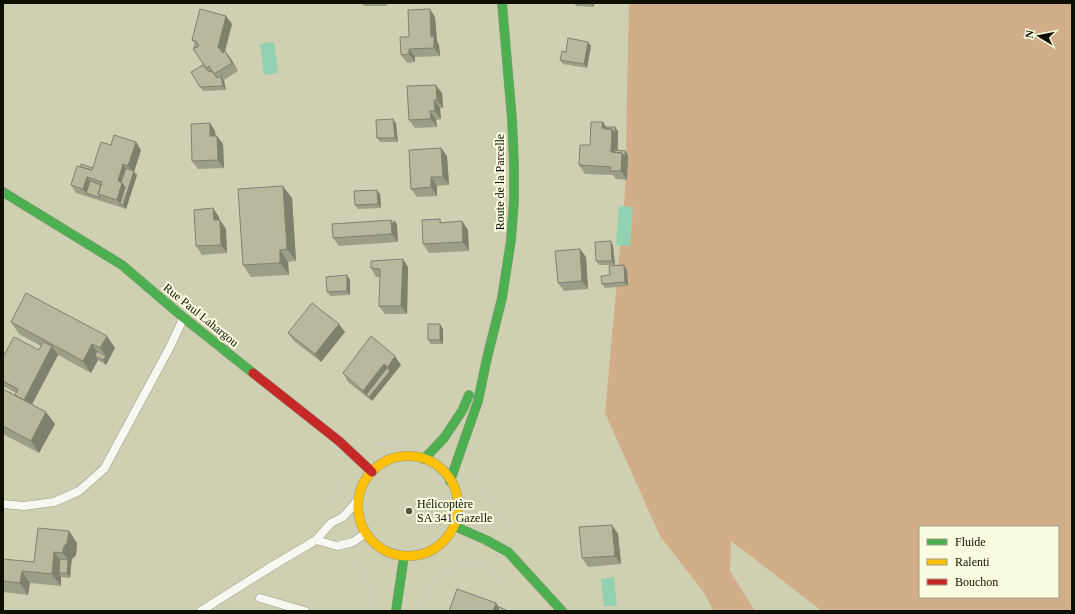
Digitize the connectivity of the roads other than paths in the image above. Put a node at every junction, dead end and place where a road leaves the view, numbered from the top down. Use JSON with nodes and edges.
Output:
{"nodes":[{"id":1,"x":502,"y":3,"type":"edge"},
{"id":2,"x":3,"y":192,"type":"edge"},
{"id":3,"x":184,"y":318,"type":"junction"},
{"id":4,"x":487,"y":358,"type":"junction"},
{"id":5,"x":424,"y":459,"type":"junction"},
{"id":6,"x":372,"y":472,"type":"junction"},
{"id":7,"x":450,"y":481,"type":"junction"},
{"id":8,"x":359,"y":499,"type":"junction"},
{"id":9,"x":3,"y":504,"type":"edge"},
{"id":10,"x":454,"y":526,"type":"junction"},
{"id":11,"x":366,"y":533,"type":"junction"},
{"id":12,"x":316,"y":540,"type":"junction"},
{"id":13,"x":404,"y":556,"type":"junction"},
{"id":14,"x":260,"y":598,"type":"dead end"},
{"id":15,"x":201,"y":611,"type":"edge"},
{"id":16,"x":305,"y":611,"type":"edge"},
{"id":17,"x":396,"y":611,"type":"edge"},
{"id":18,"x":562,"y":611,"type":"edge"}],
"edges":[{"from":1,"to":4,"type":"main road","name":"Route de la Parcelle"},
{"from":2,"to":3,"type":"main road","name":"Rue Paul Lahargou"},
{"from":3,"to":6,"type":"main road","name":"Rue Paul Lahargou"},
{"from":3,"to":9,"type":"lane"},
{"from":4,"to":5,"type":"main road","name":"Route de la Parcelle"},
{"from":4,"to":7,"type":"main road","name":"Route de la Parcelle"},
{"from":5,"to":6,"type":"main road"},
{"from":5,"to":7,"type":"main road"},
{"from":6,"to":8,"type":"main road"},
{"from":7,"to":10,"type":"main road"},
{"from":8,"to":11,"type":"main road"},
{"from":8,"to":12,"type":"lane"},
{"from":10,"to":13,"type":"main road"},
{"from":10,"to":18,"type":"main road"},
{"from":11,"to":12,"type":"lane"},
{"from":11,"to":13,"type":"main road"},
{"from":12,"to":15,"type":"lane"},
{"from":13,"to":17,"type":"main road"},
{"from":14,"to":16,"type":"lane"}]}
